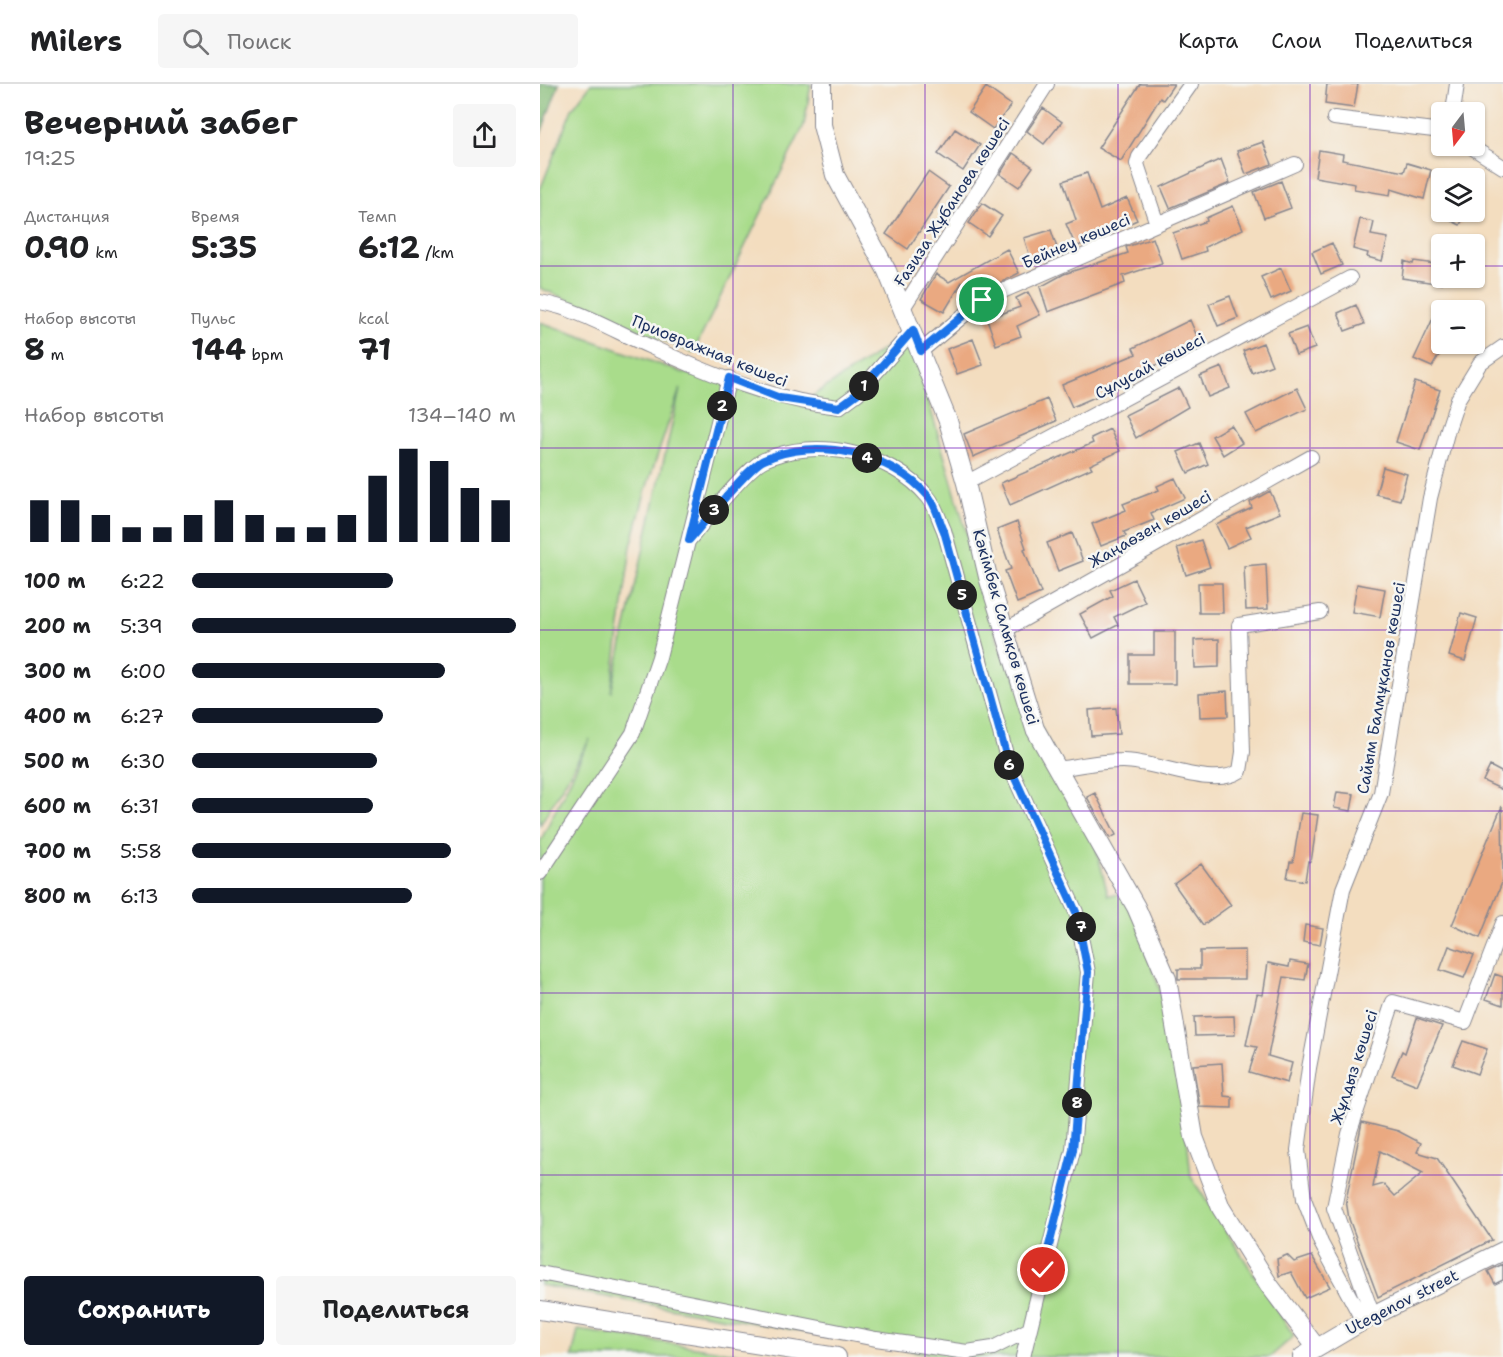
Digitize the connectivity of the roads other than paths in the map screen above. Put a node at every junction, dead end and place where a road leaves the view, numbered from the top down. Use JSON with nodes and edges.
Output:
{"nodes":[{"id":1,"x":822,"y":84,"type":"edge"},
{"id":2,"x":1047,"y":84,"type":"edge"},
{"id":3,"x":1191,"y":84,"type":"edge"},
{"id":4,"x":1457,"y":84,"type":"edge"},
{"id":5,"x":1454,"y":102,"type":"edge"},
{"id":6,"x":1334,"y":118,"type":"dead end"},
{"id":7,"x":1431,"y":130,"type":"edge"},
{"id":8,"x":1485,"y":156,"type":"edge"},
{"id":9,"x":1295,"y":164,"type":"dead end"},
{"id":10,"x":1503,"y":167,"type":"edge"},
{"id":11,"x":1157,"y":224,"type":"junction"},
{"id":12,"x":1350,"y":279,"type":"dead end"},
{"id":13,"x":540,"y":302,"type":"edge"},
{"id":14,"x":903,"y":308,"type":"junction"},
{"id":15,"x":913,"y":330,"type":"junction"},
{"id":16,"x":1503,"y":347,"type":"edge"},
{"id":17,"x":921,"y":351,"type":"junction"},
{"id":18,"x":729,"y":378,"type":"junction"},
{"id":19,"x":1311,"y":457,"type":"dead end"},
{"id":20,"x":966,"y":483,"type":"junction"},
{"id":21,"x":689,"y":540,"type":"junction"},
{"id":22,"x":1320,"y":612,"type":"dead end"},
{"id":23,"x":1005,"y":630,"type":"junction"},
{"id":24,"x":1057,"y":769,"type":"junction"},
{"id":25,"x":540,"y":873,"type":"edge"},
{"id":26,"x":1503,"y":923,"type":"edge"},
{"id":27,"x":1503,"y":1251,"type":"edge"},
{"id":28,"x":540,"y":1273,"type":"edge"},
{"id":29,"x":540,"y":1310,"type":"edge"},
{"id":30,"x":1368,"y":1319,"type":"junction"},
{"id":31,"x":1028,"y":1330,"type":"junction"},
{"id":32,"x":1309,"y":1352,"type":"edge"},
{"id":33,"x":837,"y":1357,"type":"edge"},
{"id":34,"x":1023,"y":1357,"type":"edge"}],
"edges":[{"from":1,"to":14,"type":"street","name":"Кәкімбек Салықов көшесі"},
{"from":2,"to":14,"type":"street","name":"Ғазиза Жұбанова көшесі"},
{"from":3,"to":11,"type":"street","name":"Бейнеу көшесі"},
{"from":4,"to":5,"type":"street"},
{"from":6,"to":7,"type":"street"},
{"from":8,"to":10,"type":"street"},
{"from":9,"to":11,"type":"street","name":"Бейнеу көшесі"},
{"from":11,"to":17,"type":"street","name":"Бейнеу көшесі"},
{"from":12,"to":20,"type":"street","name":"Сұлусай көшесі"},
{"from":13,"to":18,"type":"street","name":"Приовражная көшесі"},
{"from":14,"to":15,"type":"street","name":"Кәкімбек Салықов көшесі"},
{"from":15,"to":17,"type":"street","name":"Кәкімбек Салықов көшесі"},
{"from":15,"to":18,"type":"street","name":"Приовражная көшесі"},
{"from":16,"to":30,"type":"street","name":"Сайым Балмұқанов көшесі"},
{"from":17,"to":20,"type":"street","name":"Кәкімбек Салықов көшесі"},
{"from":18,"to":21,"type":"street"},
{"from":19,"to":23,"type":"street","name":"Жаңаөзен көшесі"},
{"from":20,"to":23,"type":"street","name":"Кәкімбек Салықов көшесі"},
{"from":21,"to":25,"type":"street"},
{"from":21,"to":31,"type":"street"},
{"from":22,"to":24,"type":"street"},
{"from":23,"to":24,"type":"street","name":"Кәкімбек Салықов көшесі"},
{"from":24,"to":32,"type":"street","name":"Кәкімбек Салықов көшесі"},
{"from":26,"to":30,"type":"street","name":"Жұлдыз көшесі"},
{"from":27,"to":30,"type":"street","name":"Utegenov street"},
{"from":28,"to":31,"type":"street"},
{"from":29,"to":33,"type":"street"},
{"from":30,"to":32,"type":"street","name":"Utegenov street"},
{"from":31,"to":34,"type":"street"}]}
